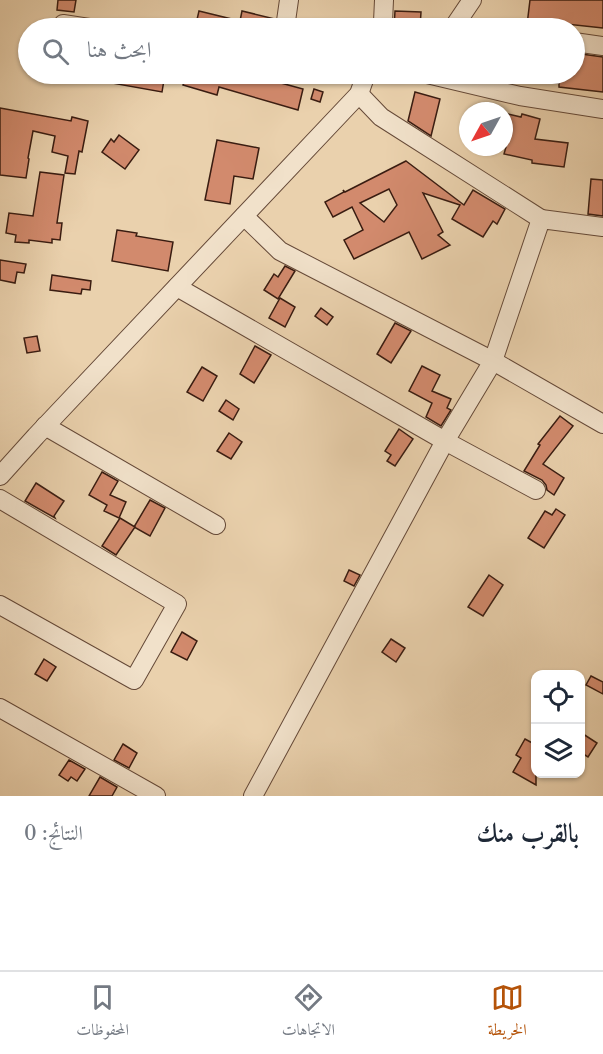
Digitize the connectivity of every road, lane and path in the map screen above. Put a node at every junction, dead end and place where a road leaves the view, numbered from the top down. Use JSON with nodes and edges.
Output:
{"nodes":[{"id":1,"x":289,"y":0,"type":"edge"},
{"id":2,"x":384,"y":0,"type":"edge"},
{"id":3,"x":472,"y":0,"type":"edge"},
{"id":4,"x":286,"y":18,"type":"edge"},
{"id":5,"x":382,"y":18,"type":"edge"},
{"id":6,"x":460,"y":18,"type":"edge"},
{"id":7,"x":585,"y":44,"type":"edge"},
{"id":8,"x":603,"y":46,"type":"edge"},
{"id":9,"x":361,"y":84,"type":"edge"},
{"id":10,"x":469,"y":84,"type":"edge"},
{"id":11,"x":359,"y":94,"type":"junction"},
{"id":12,"x":603,"y":108,"type":"edge"},
{"id":13,"x":244,"y":216,"type":"junction"},
{"id":14,"x":541,"y":219,"type":"junction"},
{"id":15,"x":603,"y":227,"type":"edge"},
{"id":16,"x":177,"y":287,"type":"junction"},
{"id":17,"x":493,"y":361,"type":"junction"},
{"id":18,"x":603,"y":424,"type":"edge"},
{"id":19,"x":45,"y":426,"type":"junction"},
{"id":20,"x":445,"y":441,"type":"junction"},
{"id":21,"x":0,"y":476,"type":"edge"},
{"id":22,"x":536,"y":490,"type":"dead end"},
{"id":23,"x":0,"y":500,"type":"edge"},
{"id":24,"x":216,"y":525,"type":"dead end"},
{"id":25,"x":0,"y":605,"type":"edge"},
{"id":26,"x":0,"y":708,"type":"edge"},
{"id":27,"x":156,"y":796,"type":"edge"},
{"id":28,"x":253,"y":796,"type":"edge"}],
"edges":[{"from":1,"to":4,"type":"street"},
{"from":2,"to":5,"type":"street"},
{"from":3,"to":6,"type":"street"},
{"from":7,"to":8,"type":"street"},
{"from":9,"to":11,"type":"street"},
{"from":10,"to":12,"type":"street"},
{"from":11,"to":13,"type":"street"},
{"from":11,"to":14,"type":"street"},
{"from":13,"to":16,"type":"street"},
{"from":13,"to":17,"type":"street"},
{"from":14,"to":15,"type":"street"},
{"from":14,"to":17,"type":"street"},
{"from":16,"to":19,"type":"street"},
{"from":16,"to":20,"type":"street"},
{"from":17,"to":18,"type":"street"},
{"from":17,"to":20,"type":"street"},
{"from":19,"to":21,"type":"street"},
{"from":19,"to":24,"type":"street"},
{"from":20,"to":22,"type":"street"},
{"from":20,"to":28,"type":"street"},
{"from":23,"to":25,"type":"street"},
{"from":26,"to":27,"type":"street"}]}
